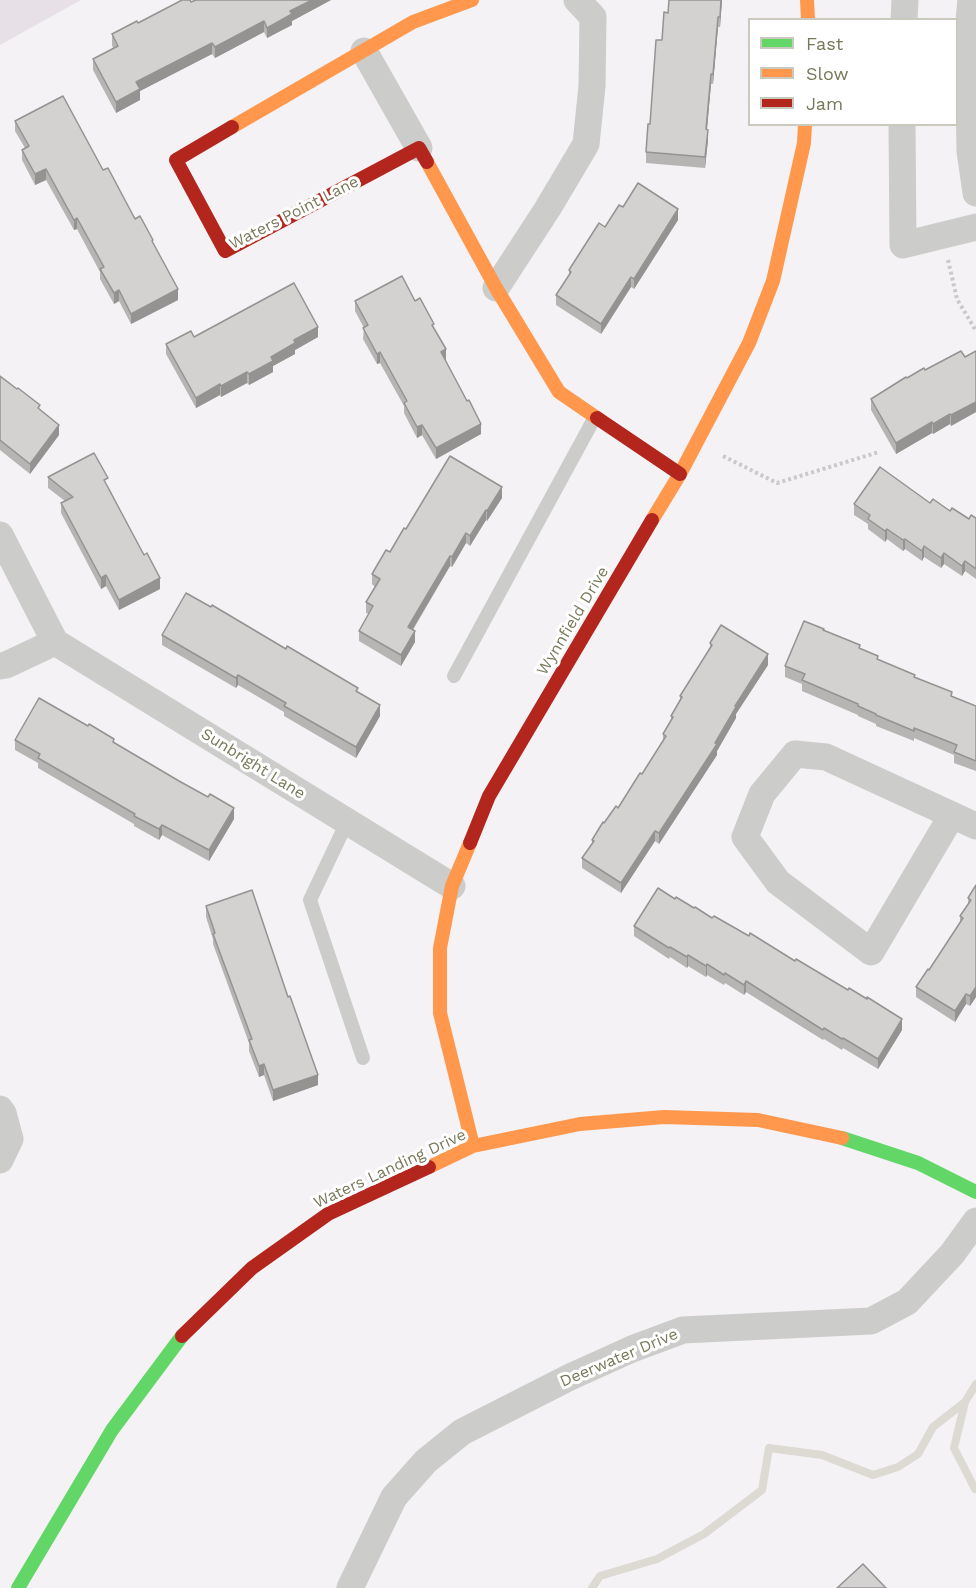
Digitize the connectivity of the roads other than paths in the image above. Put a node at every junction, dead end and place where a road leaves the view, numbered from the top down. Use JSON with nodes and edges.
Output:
{"nodes":[{"id":1,"x":472,"y":0,"type":"edge"},
{"id":2,"x":577,"y":0,"type":"edge"},
{"id":3,"x":807,"y":0,"type":"edge"},
{"id":4,"x":905,"y":0,"type":"edge"},
{"id":5,"x":971,"y":0,"type":"edge"},
{"id":6,"x":808,"y":18,"type":"edge"},
{"id":7,"x":904,"y":18,"type":"edge"},
{"id":8,"x":364,"y":51,"type":"junction"},
{"id":9,"x":805,"y":126,"type":"edge"},
{"id":10,"x":903,"y":126,"type":"edge"},
{"id":11,"x":419,"y":148,"type":"junction"},
{"id":12,"x":976,"y":193,"type":"edge"},
{"id":13,"x":976,"y":227,"type":"edge"},
{"id":14,"x":496,"y":288,"type":"junction"},
{"id":15,"x":595,"y":417,"type":"junction"},
{"id":16,"x":680,"y":474,"type":"junction"},
{"id":17,"x":0,"y":535,"type":"edge"},
{"id":18,"x":55,"y":642,"type":"junction"},
{"id":19,"x":0,"y":666,"type":"edge"},
{"id":20,"x":454,"y":676,"type":"dead end"},
{"id":21,"x":952,"y":815,"type":"junction"},
{"id":22,"x":347,"y":822,"type":"junction"},
{"id":23,"x":976,"y":826,"type":"edge"},
{"id":24,"x":452,"y":886,"type":"junction"},
{"id":25,"x":363,"y":1058,"type":"dead end"},
{"id":26,"x":0,"y":1109,"type":"edge"},
{"id":27,"x":472,"y":1146,"type":"junction"},
{"id":28,"x":0,"y":1160,"type":"edge"},
{"id":29,"x":976,"y":1192,"type":"edge"},
{"id":30,"x":976,"y":1221,"type":"edge"},
{"id":31,"x":18,"y":1588,"type":"edge"},
{"id":32,"x":350,"y":1588,"type":"edge"}],
"edges":[{"from":1,"to":8,"type":"street","name":"Waters Point Lane"},
{"from":2,"to":14,"type":"street"},
{"from":3,"to":6,"type":"street"},
{"from":4,"to":7,"type":"street"},
{"from":5,"to":12,"type":"street"},
{"from":8,"to":11,"type":"street"},
{"from":8,"to":11,"type":"street","name":"Waters Point Lane"},
{"from":9,"to":16,"type":"street","name":"Wynnfield Drive"},
{"from":10,"to":13,"type":"street"},
{"from":11,"to":14,"type":"street"},
{"from":14,"to":15,"type":"street"},
{"from":15,"to":16,"type":"street"},
{"from":15,"to":20,"type":"lane"},
{"from":16,"to":24,"type":"street","name":"Wynnfield Drive"},
{"from":17,"to":18,"type":"street"},
{"from":18,"to":19,"type":"street"},
{"from":18,"to":22,"type":"street","name":"Sunbright Lane"},
{"from":21,"to":21,"type":"street"},
{"from":21,"to":23,"type":"street"},
{"from":22,"to":24,"type":"street","name":"Sunbright Lane"},
{"from":22,"to":25,"type":"lane"},
{"from":24,"to":27,"type":"street","name":"Wynnfield Drive"},
{"from":26,"to":28,"type":"street"},
{"from":27,"to":29,"type":"street","name":"Waters Landing Drive"},
{"from":27,"to":31,"type":"street","name":"Waters Landing Drive"},
{"from":30,"to":32,"type":"street","name":"Deerwater Drive"}]}
